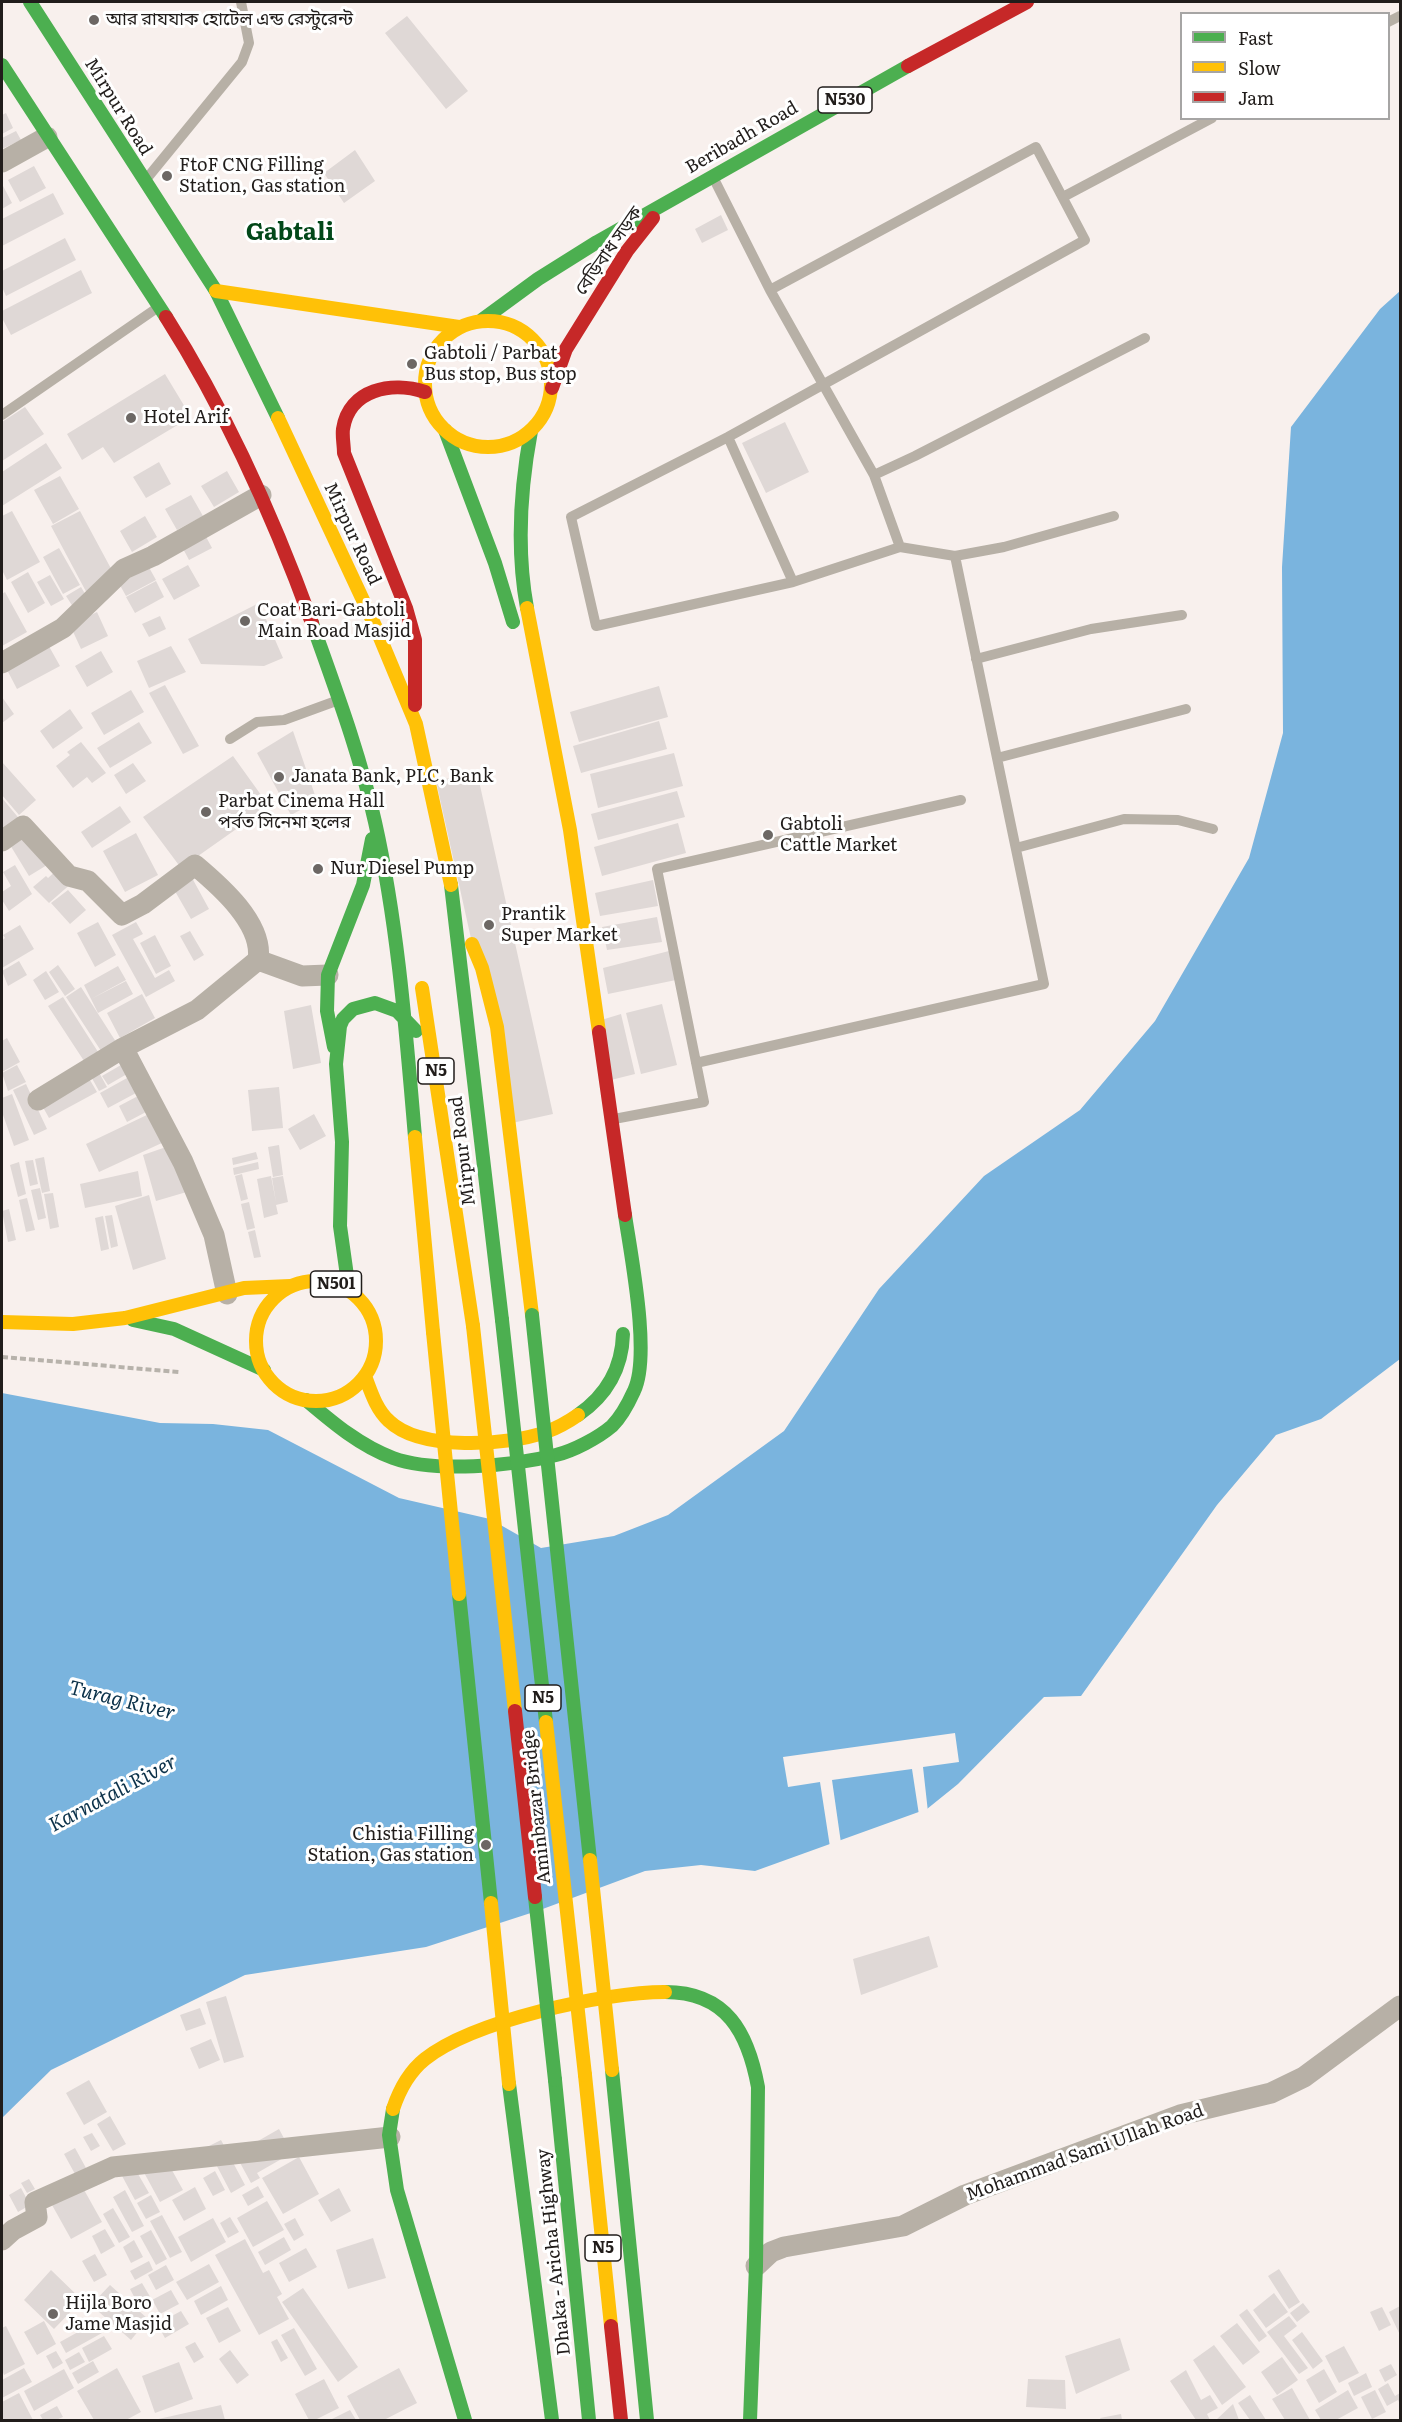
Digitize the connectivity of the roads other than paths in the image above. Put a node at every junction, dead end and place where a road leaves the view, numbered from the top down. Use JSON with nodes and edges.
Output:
{"nodes":[{"id":1,"x":30,"y":2,"type":"edge"},
{"id":2,"x":241,"y":2,"type":"edge"},
{"id":3,"x":1027,"y":2,"type":"edge"},
{"id":4,"x":2,"y":65,"type":"edge"},
{"id":5,"x":1208,"y":120,"type":"edge"},
{"id":6,"x":47,"y":137,"type":"junction"},
{"id":7,"x":2,"y":162,"type":"edge"},
{"id":8,"x":712,"y":176,"type":"junction"},
{"id":9,"x":144,"y":182,"type":"junction"},
{"id":10,"x":1063,"y":197,"type":"junction"},
{"id":11,"x":665,"y":203,"type":"junction"},
{"id":12,"x":770,"y":290,"type":"junction"},
{"id":13,"x":216,"y":291,"type":"junction"},
{"id":14,"x":160,"y":306,"type":"junction"},
{"id":15,"x":482,"y":320,"type":"junction"},
{"id":16,"x":459,"y":327,"type":"junction"},
{"id":17,"x":1145,"y":338,"type":"dead end"},
{"id":18,"x":823,"y":384,"type":"junction"},
{"id":19,"x":552,"y":388,"type":"junction"},
{"id":20,"x":425,"y":392,"type":"junction"},
{"id":21,"x":2,"y":414,"type":"edge"},
{"id":22,"x":445,"y":430,"type":"junction"},
{"id":23,"x":531,"y":431,"type":"junction"},
{"id":24,"x":728,"y":437,"type":"junction"},
{"id":25,"x":874,"y":475,"type":"junction"},
{"id":26,"x":261,"y":495,"type":"junction"},
{"id":27,"x":1114,"y":516,"type":"dead end"},
{"id":28,"x":900,"y":547,"type":"junction"},
{"id":29,"x":955,"y":556,"type":"junction"},
{"id":30,"x":793,"y":582,"type":"junction"},
{"id":31,"x":1182,"y":615,"type":"dead end"},
{"id":32,"x":518,"y":637,"type":"dead end"},
{"id":33,"x":523,"y":659,"type":"dead end"},
{"id":34,"x":976,"y":659,"type":"junction"},
{"id":35,"x":2,"y":663,"type":"edge"},
{"id":36,"x":339,"y":699,"type":"junction"},
{"id":37,"x":1186,"y":709,"type":"dead end"},
{"id":38,"x":416,"y":724,"type":"junction"},
{"id":39,"x":230,"y":739,"type":"dead end"},
{"id":40,"x":997,"y":758,"type":"junction"},
{"id":41,"x":544,"y":769,"type":"dead end"},
{"id":42,"x":961,"y":800,"type":"dead end"},
{"id":43,"x":375,"y":822,"type":"junction"},
{"id":44,"x":1213,"y":829,"type":"dead end"},
{"id":45,"x":2,"y":841,"type":"edge"},
{"id":46,"x":1016,"y":848,"type":"junction"},
{"id":47,"x":400,"y":882,"type":"dead end"},
{"id":48,"x":455,"y":907,"type":"junction"},
{"id":49,"x":258,"y":960,"type":"junction"},
{"id":50,"x":419,"y":973,"type":"dead end"},
{"id":51,"x":328,"y":975,"type":"junction"},
{"id":52,"x":405,"y":1017,"type":"junction"},
{"id":53,"x":123,"y":1048,"type":"junction"},
{"id":54,"x":433,"y":1053,"type":"junction"},
{"id":55,"x":337,"y":1060,"type":"junction"},
{"id":56,"x":696,"y":1063,"type":"junction"},
{"id":57,"x":38,"y":1100,"type":"dead end"},
{"id":58,"x":611,"y":1119,"type":"junction"},
{"id":59,"x":340,"y":1219,"type":"junction"},
{"id":60,"x":329,"y":1244,"type":"dead end"},
{"id":61,"x":318,"y":1263,"type":"dead end"},
{"id":62,"x":305,"y":1281,"type":"junction"},
{"id":63,"x":290,"y":1286,"type":"junction"},
{"id":64,"x":349,"y":1290,"type":"junction"},
{"id":65,"x":227,"y":1294,"type":"junction"},
{"id":66,"x":125,"y":1318,"type":"junction"},
{"id":67,"x":502,"y":1320,"type":"joint"},
{"id":68,"x":2,"y":1322,"type":"edge"},
{"id":69,"x":622,"y":1323,"type":"dead end"},
{"id":70,"x":264,"y":1370,"type":"junction"},
{"id":71,"x":365,"y":1376,"type":"junction"},
{"id":72,"x":306,"y":1400,"type":"junction"},
{"id":73,"x":1401,"y":2006,"type":"edge"},
{"id":74,"x":555,"y":2080,"type":"joint"},
{"id":75,"x":390,"y":2137,"type":"junction"},
{"id":76,"x":2,"y":2240,"type":"edge"},
{"id":77,"x":756,"y":2266,"type":"junction"},
{"id":78,"x":465,"y":2421,"type":"edge"},
{"id":79,"x":552,"y":2421,"type":"edge"},
{"id":80,"x":589,"y":2421,"type":"edge"},
{"id":81,"x":621,"y":2421,"type":"edge"},
{"id":82,"x":647,"y":2421,"type":"edge"},
{"id":83,"x":750,"y":2421,"type":"edge"}],
"edges":[{"from":1,"to":9,"type":"main road","name":"Mirpur Road"},
{"from":2,"to":9,"type":"lane"},
{"from":3,"to":8,"type":"main road","name":"Beribadh Road","number":"N530"},
{"from":4,"to":6,"type":"main road"},
{"from":5,"to":10,"type":"lane"},
{"from":6,"to":7,"type":"street"},
{"from":6,"to":14,"type":"main road"},
{"from":8,"to":11,"type":"main road","name":"Beribadh Road","number":"N530"},
{"from":8,"to":12,"type":"lane"},
{"from":9,"to":13,"type":"main road","name":"Mirpur Road"},
{"from":10,"to":12,"type":"lane"},
{"from":10,"to":18,"type":"lane"},
{"from":11,"to":15,"type":"main road","name":"বেড়িবাধ সড়ক"},
{"from":11,"to":19,"type":"main road","name":"বেড়িবাধ সড়ক"},
{"from":12,"to":18,"type":"lane"},
{"from":13,"to":16,"type":"main road"},
{"from":13,"to":38,"type":"main road","name":"Mirpur Road"},
{"from":14,"to":21,"type":"lane"},
{"from":14,"to":26,"type":"main road"},
{"from":15,"to":16,"type":"main road"},
{"from":15,"to":19,"type":"main road"},
{"from":16,"to":20,"type":"main road"},
{"from":17,"to":25,"type":"lane"},
{"from":18,"to":24,"type":"lane"},
{"from":18,"to":25,"type":"lane"},
{"from":19,"to":23,"type":"main road"},
{"from":20,"to":22,"type":"main road"},
{"from":20,"to":38,"type":"main road"},
{"from":22,"to":23,"type":"main road"},
{"from":22,"to":32,"type":"main road"},
{"from":23,"to":58,"type":"main road"},
{"from":24,"to":30,"type":"lane"},
{"from":24,"to":30,"type":"lane"},
{"from":25,"to":28,"type":"lane"},
{"from":26,"to":35,"type":"street"},
{"from":26,"to":36,"type":"main road"},
{"from":27,"to":29,"type":"lane"},
{"from":28,"to":29,"type":"lane"},
{"from":28,"to":30,"type":"lane"},
{"from":29,"to":34,"type":"lane"},
{"from":31,"to":34,"type":"lane"},
{"from":33,"to":41,"type":"main road"},
{"from":34,"to":40,"type":"lane"},
{"from":36,"to":39,"type":"lane"},
{"from":36,"to":43,"type":"main road"},
{"from":37,"to":40,"type":"lane"},
{"from":38,"to":48,"type":"main road","name":"Mirpur Road"},
{"from":40,"to":46,"type":"lane"},
{"from":42,"to":56,"type":"lane"},
{"from":43,"to":47,"type":"main road"},
{"from":43,"to":51,"type":"main road","number":"N501"},
{"from":43,"to":52,"type":"main road"},
{"from":44,"to":46,"type":"lane"},
{"from":45,"to":49,"type":"street"},
{"from":46,"to":56,"type":"lane"},
{"from":48,"to":67,"type":"main road","name":"Mirpur Road"},
{"from":48,"to":82,"type":"main road","bridge":true},
{"from":49,"to":51,"type":"street"},
{"from":49,"to":53,"type":"street"},
{"from":50,"to":54,"type":"main road","number":"N5"},
{"from":51,"to":55,"type":"main road","number":"N501"},
{"from":52,"to":54,"type":"main road","number":"N501"},
{"from":52,"to":55,"type":"main road","number":"N501"},
{"from":52,"to":79,"type":"main road","name":"Dhaka - Aricha Highway","bridge":true},
{"from":53,"to":57,"type":"street"},
{"from":53,"to":65,"type":"street"},
{"from":54,"to":74,"type":"main road","name":"Aminbazar Bridge","number":"N5","bridge":true},
{"from":55,"to":59,"type":"main road","number":"N501"},
{"from":56,"to":58,"type":"lane"},
{"from":58,"to":72,"type":"main road"},
{"from":59,"to":60,"type":"main road"},
{"from":59,"to":64,"type":"main road","number":"N501"},
{"from":61,"to":62,"type":"main road"},
{"from":62,"to":63,"type":"main road","number":"N501"},
{"from":62,"to":64,"type":"main road","number":"N501"},
{"from":63,"to":65,"type":"main road","number":"N501"},
{"from":63,"to":70,"type":"main road","number":"N501"},
{"from":64,"to":71,"type":"main road","number":"N501"},
{"from":65,"to":66,"type":"main road","number":"N501"},
{"from":66,"to":68,"type":"main road","number":"N501"},
{"from":66,"to":70,"type":"main road","number":"N501"},
{"from":67,"to":81,"type":"main road","name":"Aminbazar Bridge","number":"N5","bridge":true},
{"from":69,"to":71,"type":"main road"},
{"from":70,"to":72,"type":"main road","number":"N501"},
{"from":71,"to":72,"type":"main road","number":"N501"},
{"from":73,"to":77,"type":"street","name":"Mohammad Sami Ullah Road"},
{"from":74,"to":80,"type":"main road","name":"Dhaka - Aricha Highway","number":"N5"},
{"from":75,"to":76,"type":"street"},
{"from":75,"to":77,"type":"main road"},
{"from":75,"to":78,"type":"main road"},
{"from":77,"to":83,"type":"main road"}]}
